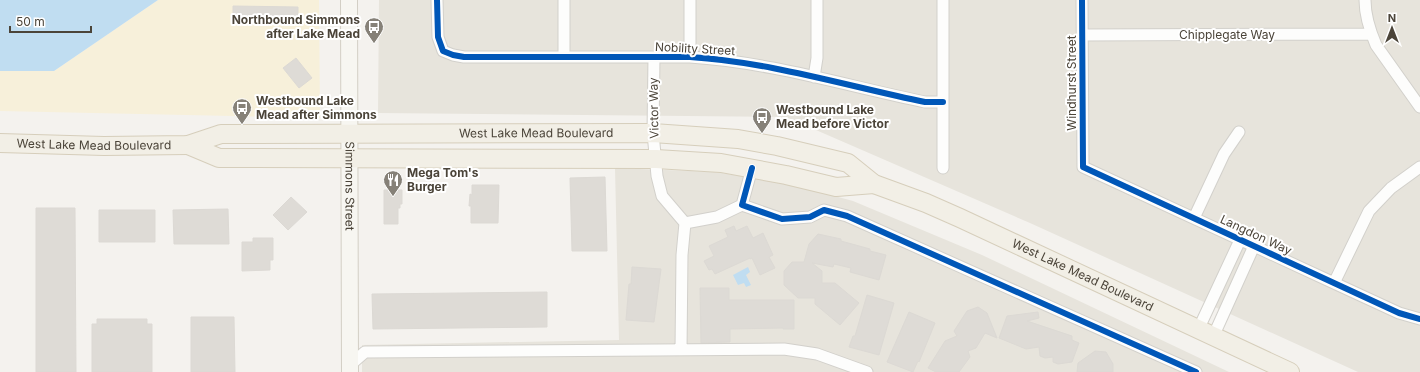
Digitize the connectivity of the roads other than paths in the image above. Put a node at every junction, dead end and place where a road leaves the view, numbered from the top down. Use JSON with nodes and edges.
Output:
{"nodes":[{"id":1,"x":349,"y":0,"type":"edge"},
{"id":2,"x":438,"y":0,"type":"edge"},
{"id":3,"x":564,"y":0,"type":"edge"},
{"id":4,"x":690,"y":0,"type":"edge"},
{"id":5,"x":817,"y":0,"type":"edge"},
{"id":6,"x":943,"y":0,"type":"edge"},
{"id":7,"x":1082,"y":0,"type":"edge"},
{"id":8,"x":1365,"y":0,"type":"edge"},
{"id":9,"x":1371,"y":34,"type":"junction"},
{"id":10,"x":1082,"y":36,"type":"junction"},
{"id":11,"x":564,"y":57,"type":"junction"},
{"id":12,"x":654,"y":57,"type":"junction"},
{"id":13,"x":690,"y":57,"type":"junction"},
{"id":14,"x":814,"y":77,"type":"junction"},
{"id":15,"x":943,"y":102,"type":"junction"},
{"id":16,"x":1420,"y":107,"type":"edge"},
{"id":17,"x":1239,"y":132,"type":"dead end"},
{"id":18,"x":548,"y":133,"type":"junction"},
{"id":19,"x":653,"y":133,"type":"junction"},
{"id":20,"x":349,"y":134,"type":"junction"},
{"id":21,"x":0,"y":143,"type":"edge"},
{"id":22,"x":188,"y":144,"type":"junction"},
{"id":23,"x":349,"y":158,"type":"junction"},
{"id":24,"x":549,"y":159,"type":"junction"},
{"id":25,"x":656,"y":160,"type":"junction"},
{"id":26,"x":1083,"y":167,"type":"joint"},
{"id":27,"x":1420,"y":167,"type":"edge"},
{"id":28,"x":752,"y":168,"type":"junction"},
{"id":29,"x":943,"y":168,"type":"dead end"},
{"id":30,"x":874,"y":184,"type":"junction"},
{"id":31,"x":742,"y":205,"type":"junction"},
{"id":32,"x":1194,"y":218,"type":"junction"},
{"id":33,"x":685,"y":223,"type":"junction"},
{"id":34,"x":1240,"y":240,"type":"junction"},
{"id":35,"x":1254,"y":246,"type":"junction"},
{"id":36,"x":1334,"y":283,"type":"junction"},
{"id":37,"x":1420,"y":319,"type":"edge"},
{"id":38,"x":1205,"y":333,"type":"junction"},
{"id":39,"x":681,"y":350,"type":"junction"},
{"id":40,"x":350,"y":369,"type":"edge"},
{"id":41,"x":867,"y":372,"type":"edge"},
{"id":42,"x":1196,"y":372,"type":"edge"},
{"id":43,"x":1290,"y":372,"type":"edge"}],
"edges":[{"from":1,"to":20,"type":"main road","name":"Simmons Street"},
{"from":2,"to":11,"type":"street","name":"Nobility Street"},
{"from":3,"to":11,"type":"street"},
{"from":4,"to":13,"type":"street"},
{"from":5,"to":14,"type":"street"},
{"from":6,"to":15,"type":"street"},
{"from":7,"to":10,"type":"street","name":"Windhurst Street"},
{"from":8,"to":9,"type":"street"},
{"from":9,"to":10,"type":"street","name":"Chipplegate Way"},
{"from":9,"to":16,"type":"street"},
{"from":10,"to":26,"type":"street","name":"Windhurst Street"},
{"from":11,"to":12,"type":"street","name":"Nobility Street"},
{"from":12,"to":13,"type":"street","name":"Nobility Street"},
{"from":12,"to":19,"type":"street","name":"Victor Way"},
{"from":13,"to":14,"type":"street","name":"Nobility Street"},
{"from":14,"to":15,"type":"street","name":"Nobility Street"},
{"from":15,"to":29,"type":"street"},
{"from":17,"to":32,"type":"street"},
{"from":18,"to":19,"type":"main road","name":"West Lake Mead Boulevard"},
{"from":18,"to":20,"type":"main road","name":"West Lake Mead Boulevard"},
{"from":18,"to":24,"type":"main road"},
{"from":19,"to":25,"type":"street","name":"Victor Way"},
{"from":19,"to":30,"type":"main road","name":"West Lake Mead Boulevard"},
{"from":20,"to":22,"type":"main road","name":"West Lake Mead Boulevard"},
{"from":20,"to":23,"type":"main road","name":"Simmons Street"},
{"from":21,"to":22,"type":"main road","name":"West Lake Mead Boulevard"},
{"from":22,"to":23,"type":"main road","name":"West Lake Mead Boulevard"},
{"from":23,"to":24,"type":"main road","name":"West Lake Mead Boulevard"},
{"from":23,"to":40,"type":"main road","name":"Simmons Street"},
{"from":24,"to":25,"type":"main road","name":"West Lake Mead Boulevard"},
{"from":25,"to":28,"type":"main road","name":"West Lake Mead Boulevard"},
{"from":25,"to":33,"type":"street","name":"Victor Way"},
{"from":26,"to":32,"type":"street","name":"Langdon Way"},
{"from":27,"to":36,"type":"street"},
{"from":28,"to":30,"type":"main road","name":"West Lake Mead Boulevard"},
{"from":28,"to":31,"type":"street"},
{"from":30,"to":38,"type":"main road","name":"West Lake Mead Boulevard"},
{"from":31,"to":33,"type":"street"},
{"from":31,"to":42,"type":"street"},
{"from":32,"to":34,"type":"street","name":"Langdon Way"},
{"from":33,"to":39,"type":"street"},
{"from":34,"to":35,"type":"street","name":"Langdon Way"},
{"from":34,"to":38,"type":"street"},
{"from":35,"to":36,"type":"street","name":"Langdon Way"},
{"from":35,"to":38,"type":"street"},
{"from":36,"to":37,"type":"street","name":"Langdon Way"},
{"from":38,"to":43,"type":"main road","name":"West Lake Mead Boulevard"},
{"from":39,"to":40,"type":"street"},
{"from":39,"to":41,"type":"street"}]}
